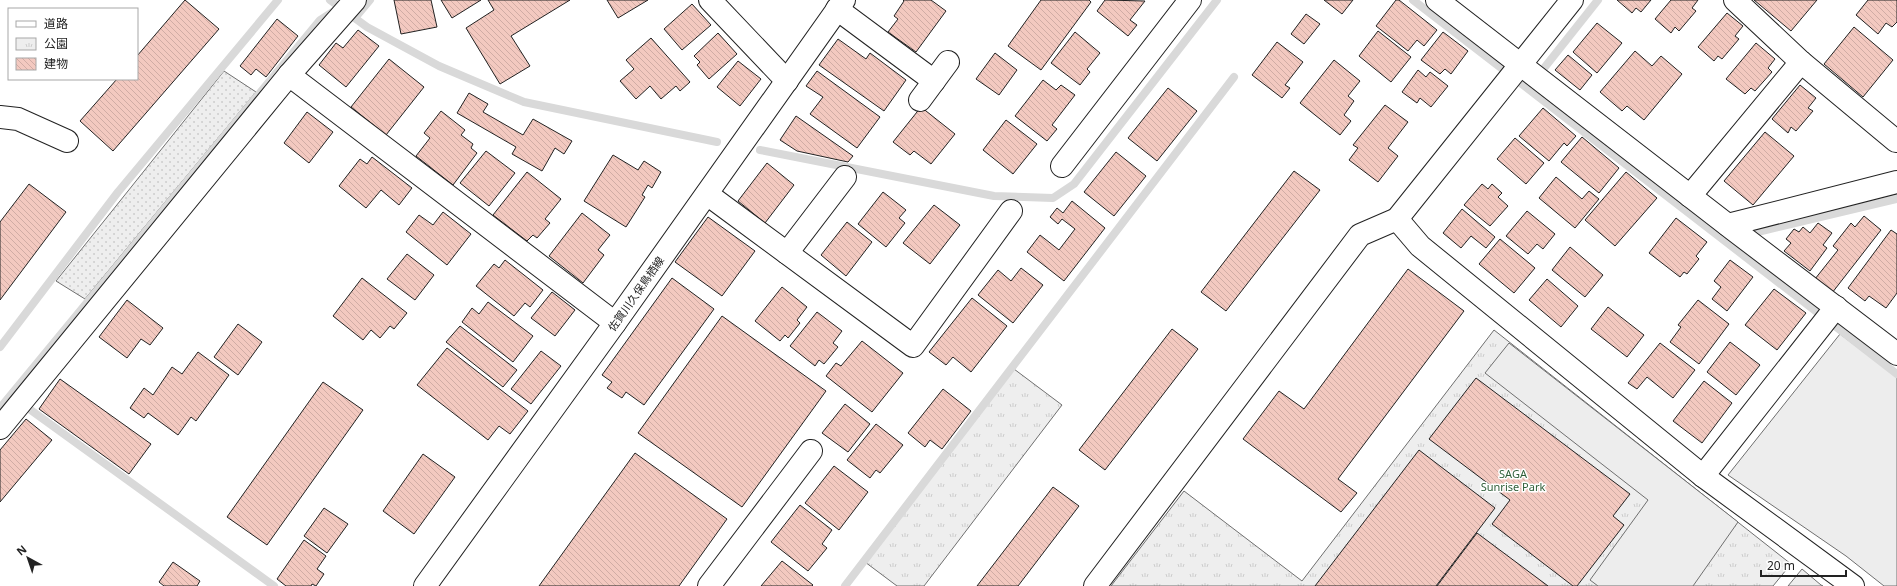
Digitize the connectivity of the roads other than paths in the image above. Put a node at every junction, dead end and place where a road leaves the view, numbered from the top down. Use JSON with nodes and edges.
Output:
{"nodes":[{"id":1,"x":710,"y":0,"type":"edge"},
{"id":2,"x":1190,"y":0,"type":"edge"},
{"id":3,"x":1437,"y":0,"type":"edge"},
{"id":4,"x":1572,"y":0,"type":"edge"},
{"id":5,"x":1735,"y":0,"type":"edge"},
{"id":6,"x":354,"y":1,"type":"edge"},
{"id":7,"x":841,"y":5,"type":"edge"},
{"id":8,"x":948,"y":62,"type":"dead end"},
{"id":9,"x":1801,"y":62,"type":"junction"},
{"id":10,"x":289,"y":75,"type":"junction"},
{"id":11,"x":1523,"y":75,"type":"junction"},
{"id":12,"x":787,"y":81,"type":"junction"},
{"id":13,"x":934,"y":81,"type":"junction"},
{"id":14,"x":920,"y":100,"type":"dead end"},
{"id":15,"x":0,"y":117,"type":"edge"},
{"id":16,"x":67,"y":141,"type":"dead end"},
{"id":17,"x":1896,"y":141,"type":"dead end"},
{"id":18,"x":1062,"y":166,"type":"dead end"},
{"id":19,"x":845,"y":177,"type":"dead end"},
{"id":20,"x":1897,"y":182,"type":"edge"},
{"id":21,"x":707,"y":194,"type":"junction"},
{"id":22,"x":1690,"y":196,"type":"junction"},
{"id":23,"x":1011,"y":211,"type":"dead end"},
{"id":24,"x":1397,"y":219,"type":"junction"},
{"id":25,"x":1737,"y":232,"type":"junction"},
{"id":26,"x":787,"y":253,"type":"junction"},
{"id":27,"x":1829,"y":316,"type":"junction"},
{"id":28,"x":615,"y":323,"type":"junction"},
{"id":29,"x":1897,"y":354,"type":"edge"},
{"id":30,"x":6,"y":421,"type":"edge"},
{"id":31,"x":811,"y":451,"type":"dead end"},
{"id":32,"x":1703,"y":476,"type":"junction"},
{"id":33,"x":425,"y":586,"type":"edge"},
{"id":34,"x":709,"y":586,"type":"edge"},
{"id":35,"x":1096,"y":586,"type":"edge"},
{"id":36,"x":1853,"y":586,"type":"edge"}],
"edges":[{"from":1,"to":12,"type":"street"},
{"from":2,"to":18,"type":"street"},
{"from":3,"to":11,"type":"street"},
{"from":4,"to":11,"type":"street"},
{"from":5,"to":9,"type":"street"},
{"from":6,"to":10,"type":"street"},
{"from":7,"to":12,"type":"street","name":"佐賀川久保鳥栖線"},
{"from":7,"to":13,"type":"street"},
{"from":8,"to":13,"type":"street"},
{"from":9,"to":17,"type":"street"},
{"from":9,"to":22,"type":"street"},
{"from":10,"to":28,"type":"street"},
{"from":10,"to":30,"type":"street"},
{"from":11,"to":22,"type":"street"},
{"from":11,"to":24,"type":"street"},
{"from":12,"to":21,"type":"street","name":"佐賀川久保鳥栖線"},
{"from":13,"to":14,"type":"street"},
{"from":15,"to":16,"type":"street"},
{"from":19,"to":26,"type":"street"},
{"from":20,"to":25,"type":"street"},
{"from":21,"to":26,"type":"street"},
{"from":21,"to":28,"type":"street","name":"佐賀川久保鳥栖線"},
{"from":22,"to":25,"type":"street"},
{"from":23,"to":26,"type":"street"},
{"from":24,"to":32,"type":"street"},
{"from":24,"to":35,"type":"street"},
{"from":25,"to":27,"type":"street"},
{"from":27,"to":29,"type":"street"},
{"from":27,"to":32,"type":"street"},
{"from":28,"to":33,"type":"street","name":"佐賀川久保鳥栖線"},
{"from":31,"to":34,"type":"street"},
{"from":32,"to":36,"type":"street"}]}
